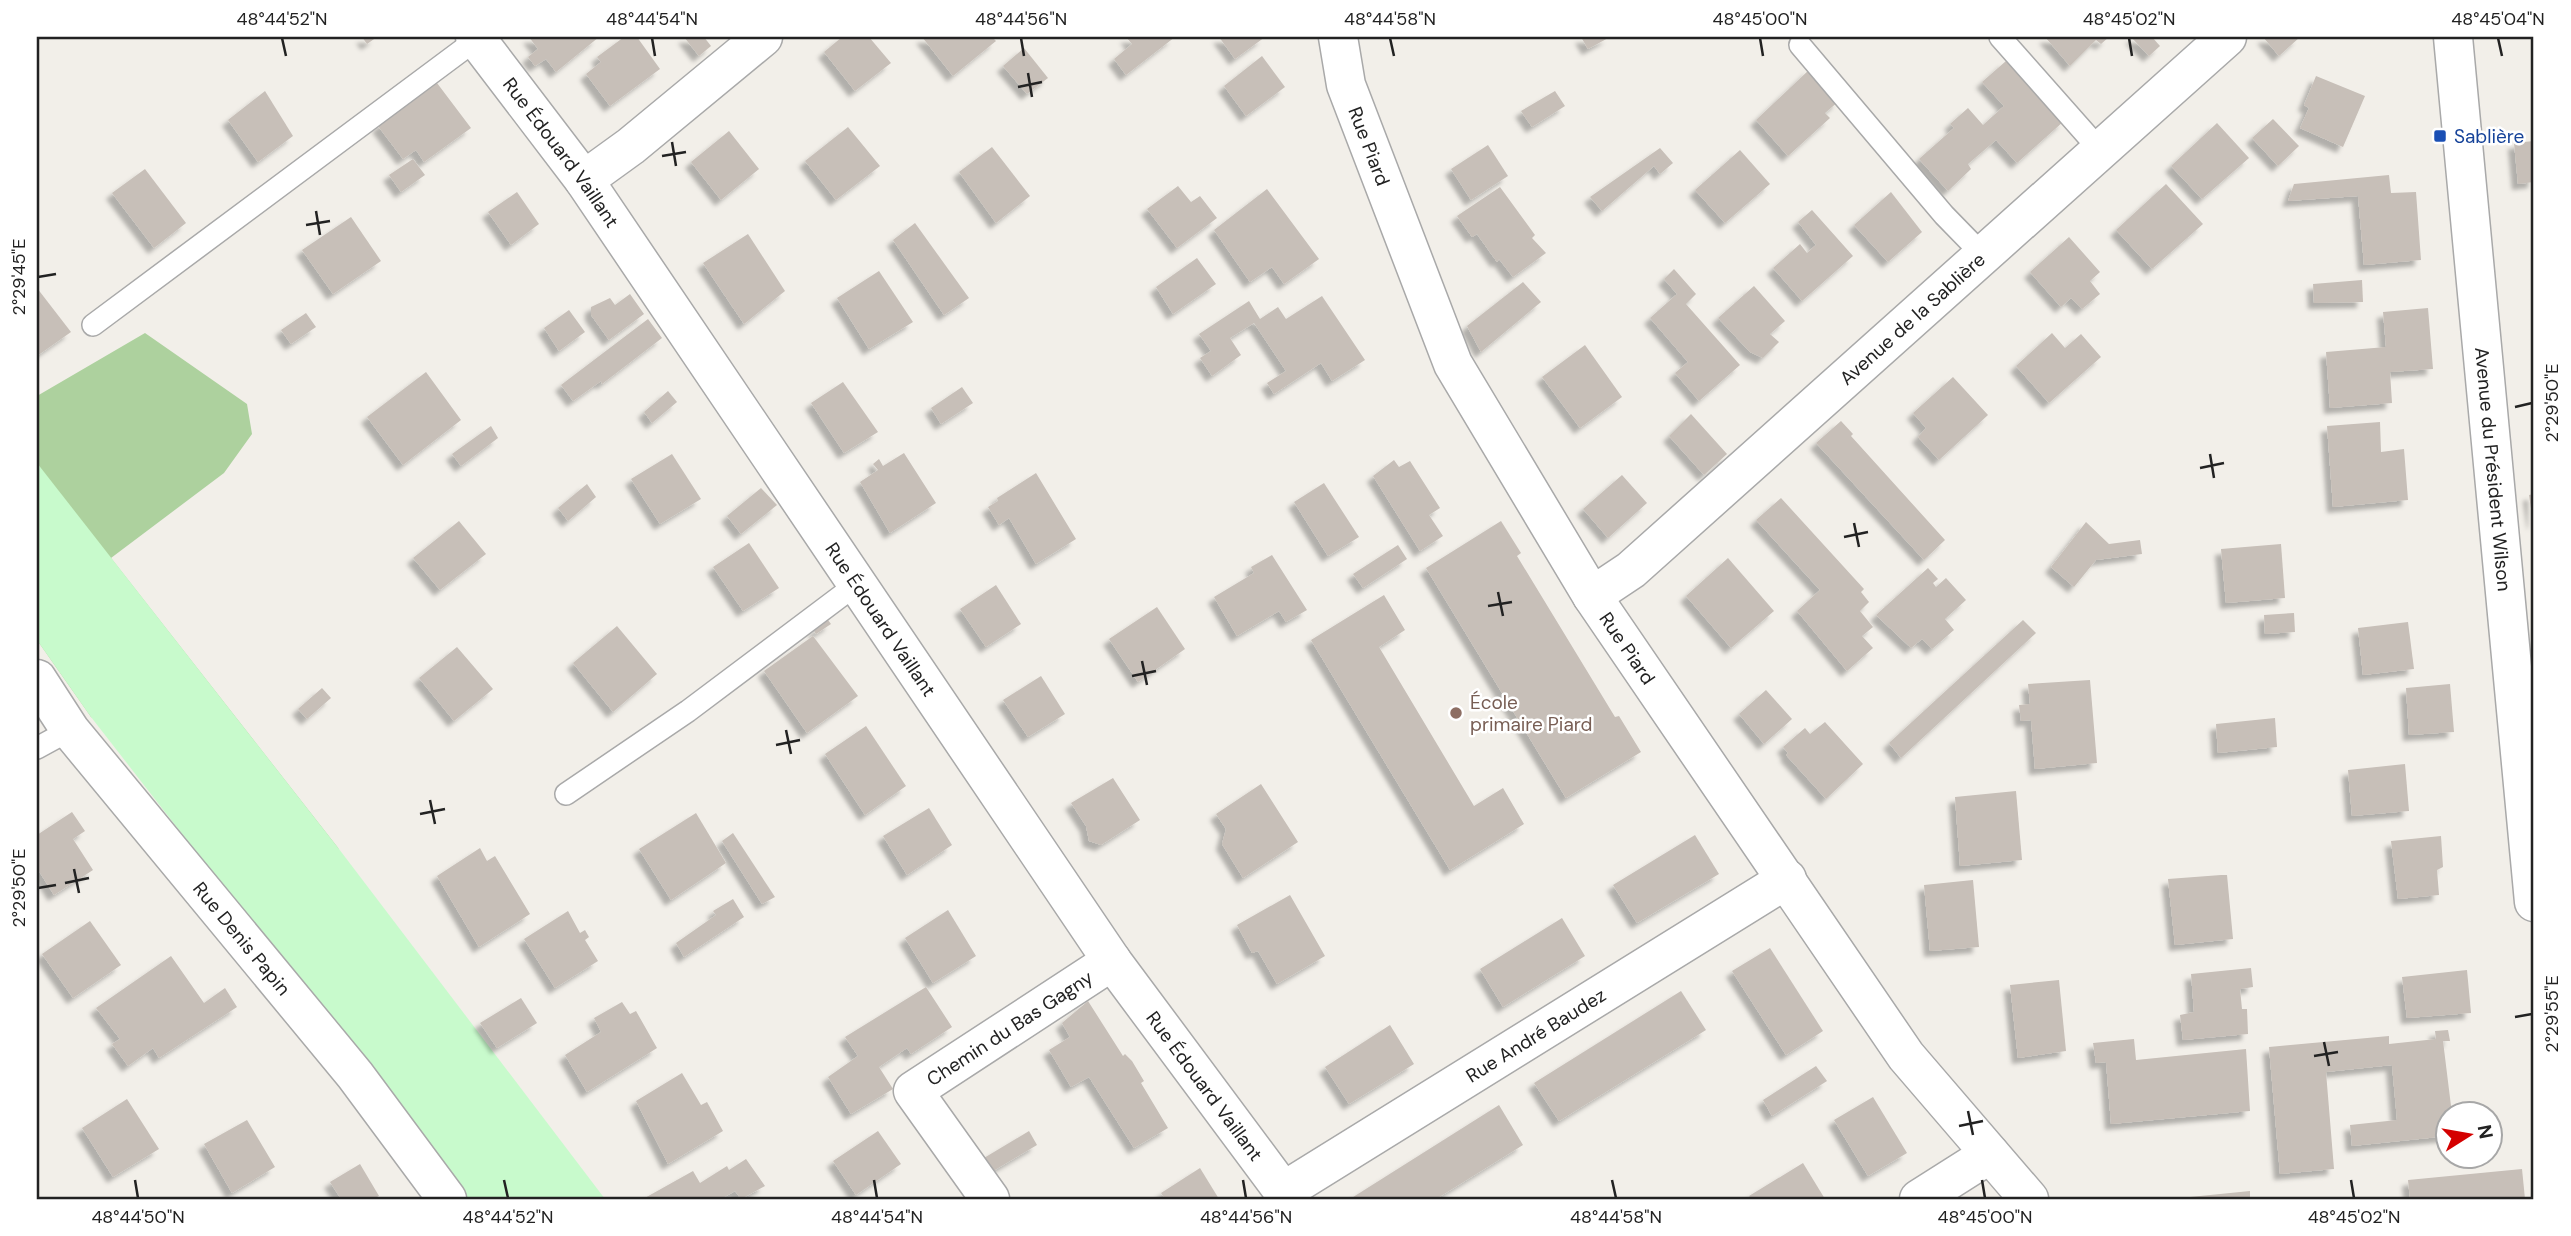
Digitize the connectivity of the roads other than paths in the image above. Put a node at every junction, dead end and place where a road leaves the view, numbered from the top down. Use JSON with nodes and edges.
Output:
{"nodes":[{"id":1,"x":763,"y":37,"type":"edge"},
{"id":2,"x":1338,"y":37,"type":"edge"},
{"id":3,"x":2000,"y":37,"type":"edge"},
{"id":4,"x":2227,"y":37,"type":"edge"},
{"id":5,"x":2453,"y":37,"type":"edge"},
{"id":6,"x":476,"y":38,"type":"edge"},
{"id":7,"x":1800,"y":45,"type":"dead end"},
{"id":8,"x":2100,"y":150,"type":"junction"},
{"id":9,"x":584,"y":180,"type":"junction"},
{"id":10,"x":1983,"y":255,"type":"junction"},
{"id":11,"x":93,"y":325,"type":"dead end"},
{"id":12,"x":857,"y":584,"type":"junction"},
{"id":13,"x":1592,"y":596,"type":"junction"},
{"id":14,"x":37,"y":679,"type":"edge"},
{"id":15,"x":70,"y":730,"type":"junction"},
{"id":16,"x":37,"y":748,"type":"edge"},
{"id":17,"x":566,"y":794,"type":"dead end"},
{"id":18,"x":1787,"y":879,"type":"junction"},
{"id":19,"x":2533,"y":882,"type":"edge"},
{"id":20,"x":1112,"y":961,"type":"junction"},
{"id":21,"x":1990,"y":1154,"type":"junction"},
{"id":22,"x":1287,"y":1195,"type":"edge"},
{"id":23,"x":447,"y":1199,"type":"edge"},
{"id":24,"x":989,"y":1199,"type":"edge"},
{"id":25,"x":1919,"y":1199,"type":"edge"},
{"id":26,"x":2029,"y":1199,"type":"edge"}],
"edges":[{"from":1,"to":9,"type":"street"},
{"from":2,"to":13,"type":"street","name":"Rue Piard"},
{"from":3,"to":8,"type":"lane"},
{"from":4,"to":8,"type":"street","name":"Avenue de la Sablière"},
{"from":5,"to":19,"type":"street","name":"Avenue du Président Wilson"},
{"from":6,"to":9,"type":"street","name":"Rue Édouard Vaillant"},
{"from":6,"to":11,"type":"lane"},
{"from":7,"to":10,"type":"lane"},
{"from":8,"to":10,"type":"street","name":"Avenue de la Sablière"},
{"from":9,"to":12,"type":"street","name":"Rue Édouard Vaillant"},
{"from":10,"to":13,"type":"street","name":"Avenue de la Sablière"},
{"from":12,"to":17,"type":"lane"},
{"from":12,"to":20,"type":"street","name":"Rue Édouard Vaillant"},
{"from":13,"to":18,"type":"street","name":"Rue Piard"},
{"from":14,"to":15,"type":"street","name":"Rue Denis Papin"},
{"from":15,"to":16,"type":"lane"},
{"from":15,"to":23,"type":"street","name":"Rue Denis Papin"},
{"from":18,"to":21,"type":"street","name":"Rue Piard"},
{"from":18,"to":22,"type":"street","name":"Rue André Baudez"},
{"from":20,"to":22,"type":"street","name":"Rue Édouard Vaillant"},
{"from":20,"to":24,"type":"street","name":"Chemin du Bas Gagny"},
{"from":21,"to":25,"type":"street"},
{"from":21,"to":26,"type":"street","name":"Rue Piard"}]}
